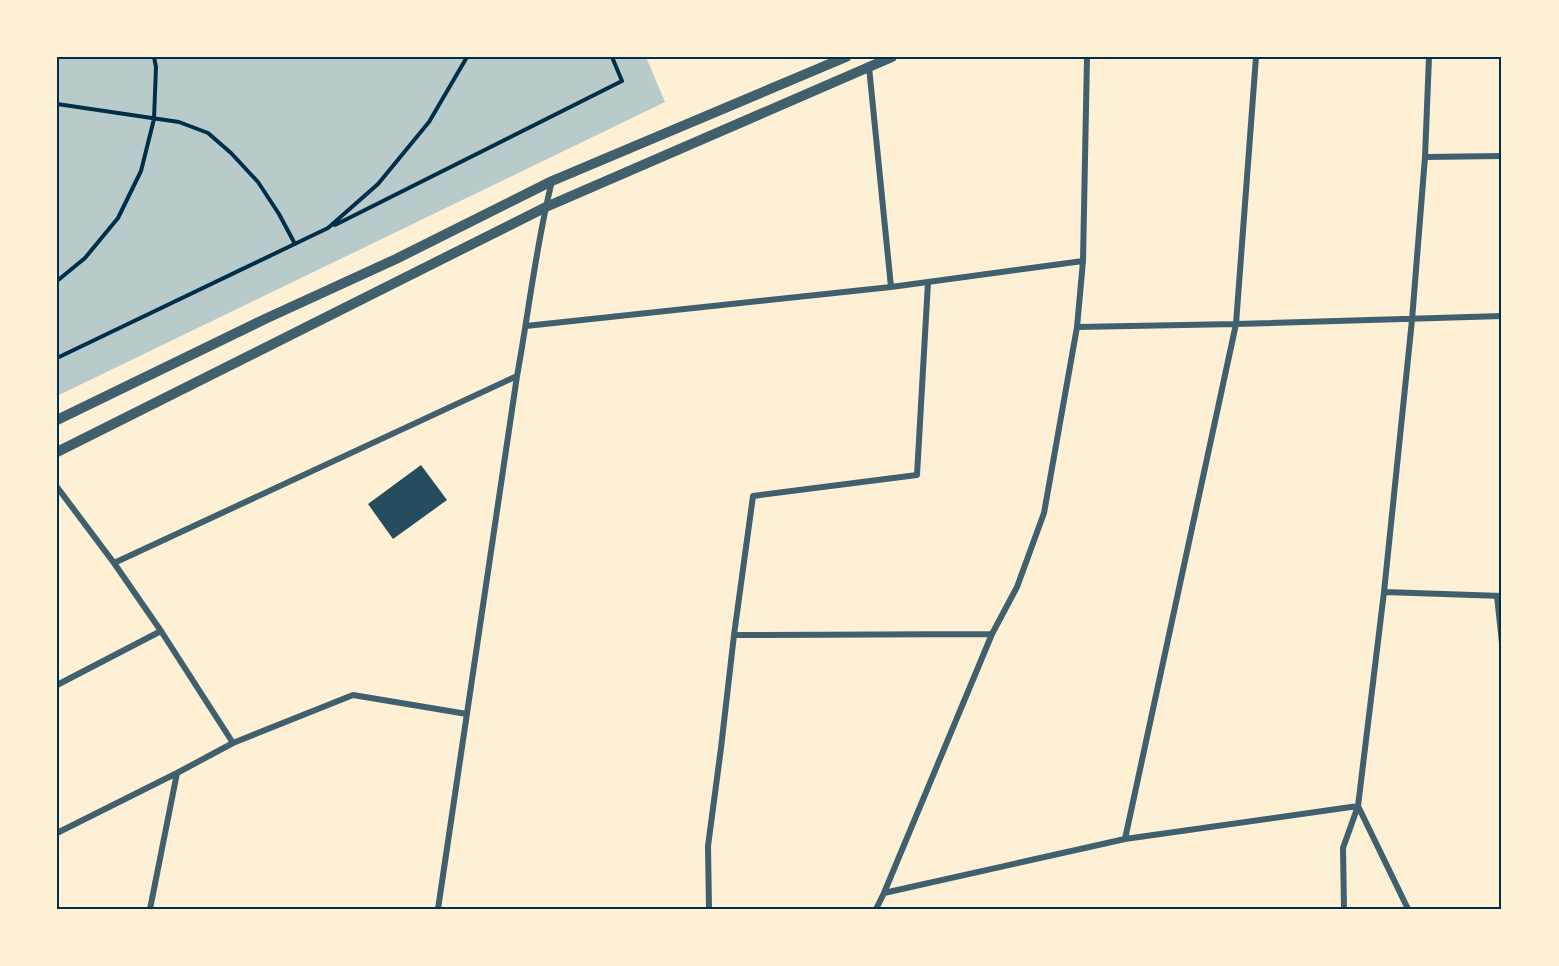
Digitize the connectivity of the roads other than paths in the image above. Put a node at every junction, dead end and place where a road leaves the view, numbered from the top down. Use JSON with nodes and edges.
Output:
{"nodes":[{"id":1,"x":846,"y":57,"type":"edge"},
{"id":2,"x":892,"y":57,"type":"edge"},
{"id":3,"x":1087,"y":57,"type":"edge"},
{"id":4,"x":1256,"y":57,"type":"edge"},
{"id":5,"x":1429,"y":57,"type":"edge"},
{"id":6,"x":869,"y":67,"type":"junction"},
{"id":7,"x":1502,"y":156,"type":"edge"},
{"id":8,"x":1425,"y":157,"type":"junction"},
{"id":9,"x":552,"y":181,"type":"junction"},
{"id":10,"x":546,"y":207,"type":"junction"},
{"id":11,"x":1083,"y":261,"type":"junction"},
{"id":12,"x":928,"y":282,"type":"junction"},
{"id":13,"x":891,"y":287,"type":"junction"},
{"id":14,"x":1502,"y":316,"type":"edge"},
{"id":15,"x":1412,"y":320,"type":"junction"},
{"id":16,"x":1236,"y":324,"type":"junction"},
{"id":17,"x":526,"y":326,"type":"junction"},
{"id":18,"x":1077,"y":327,"type":"junction"},
{"id":19,"x":517,"y":376,"type":"junction"},
{"id":20,"x":57,"y":420,"type":"edge"},
{"id":21,"x":57,"y":452,"type":"edge"},
{"id":22,"x":57,"y":487,"type":"edge"},
{"id":23,"x":114,"y":563,"type":"junction"},
{"id":24,"x":1384,"y":592,"type":"junction"},
{"id":25,"x":1499,"y":596,"type":"edge"},
{"id":26,"x":161,"y":631,"type":"junction"},
{"id":27,"x":992,"y":634,"type":"junction"},
{"id":28,"x":734,"y":635,"type":"junction"},
{"id":29,"x":1502,"y":644,"type":"edge"},
{"id":30,"x":57,"y":685,"type":"edge"},
{"id":31,"x":467,"y":714,"type":"junction"},
{"id":32,"x":233,"y":743,"type":"junction"},
{"id":33,"x":177,"y":773,"type":"junction"},
{"id":34,"x":1358,"y":806,"type":"junction"},
{"id":35,"x":57,"y":833,"type":"edge"},
{"id":36,"x":1125,"y":839,"type":"junction"},
{"id":37,"x":884,"y":893,"type":"junction"},
{"id":38,"x":150,"y":909,"type":"edge"},
{"id":39,"x":438,"y":909,"type":"edge"},
{"id":40,"x":709,"y":909,"type":"edge"},
{"id":41,"x":876,"y":909,"type":"edge"},
{"id":42,"x":1344,"y":909,"type":"edge"},
{"id":43,"x":1408,"y":909,"type":"edge"}],
"edges":[{"from":1,"to":9,"type":"street"},
{"from":2,"to":6,"type":"street"},
{"from":3,"to":11,"type":"street"},
{"from":4,"to":16,"type":"street"},
{"from":5,"to":8,"type":"street"},
{"from":6,"to":10,"type":"street"},
{"from":6,"to":13,"type":"street"},
{"from":7,"to":8,"type":"street"},
{"from":8,"to":15,"type":"street"},
{"from":9,"to":10,"type":"street"},
{"from":9,"to":20,"type":"street"},
{"from":10,"to":17,"type":"street"},
{"from":10,"to":21,"type":"street"},
{"from":11,"to":12,"type":"street"},
{"from":11,"to":18,"type":"street"},
{"from":12,"to":13,"type":"street"},
{"from":12,"to":28,"type":"street"},
{"from":13,"to":17,"type":"street"},
{"from":14,"to":15,"type":"street"},
{"from":15,"to":16,"type":"street"},
{"from":15,"to":24,"type":"street"},
{"from":16,"to":18,"type":"street"},
{"from":16,"to":36,"type":"street"},
{"from":17,"to":19,"type":"street"},
{"from":18,"to":27,"type":"street"},
{"from":19,"to":23,"type":"street"},
{"from":19,"to":31,"type":"street"},
{"from":22,"to":23,"type":"street"},
{"from":23,"to":26,"type":"street"},
{"from":24,"to":25,"type":"street"},
{"from":24,"to":34,"type":"street"},
{"from":25,"to":29,"type":"street"},
{"from":26,"to":30,"type":"street"},
{"from":26,"to":32,"type":"street"},
{"from":27,"to":28,"type":"street"},
{"from":27,"to":37,"type":"street"},
{"from":28,"to":40,"type":"street"},
{"from":31,"to":32,"type":"street"},
{"from":31,"to":39,"type":"street"},
{"from":32,"to":33,"type":"street"},
{"from":33,"to":35,"type":"street"},
{"from":33,"to":38,"type":"street"},
{"from":34,"to":36,"type":"street"},
{"from":34,"to":42,"type":"street"},
{"from":34,"to":43,"type":"street"},
{"from":36,"to":37,"type":"street"},
{"from":37,"to":41,"type":"street"}]}
